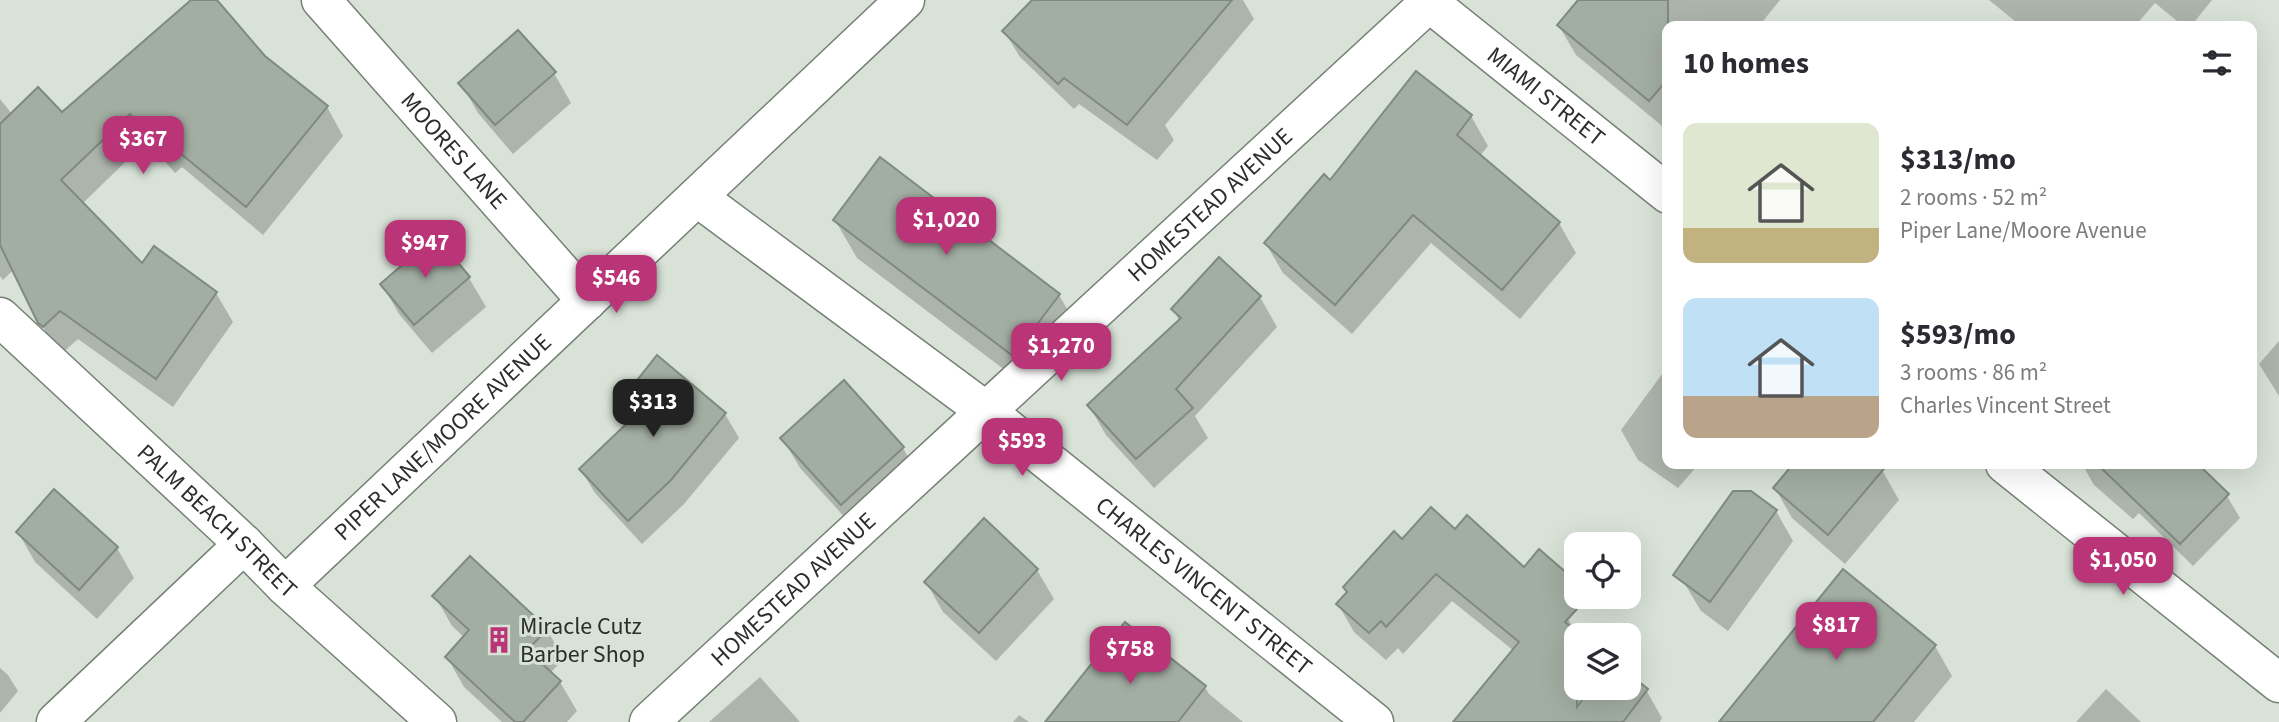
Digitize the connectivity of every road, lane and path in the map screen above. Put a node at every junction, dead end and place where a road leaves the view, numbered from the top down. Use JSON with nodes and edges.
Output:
{"nodes":[{"id":1,"x":321,"y":0,"type":"edge"},
{"id":2,"x":905,"y":0,"type":"edge"},
{"id":3,"x":1429,"y":1,"type":"edge"},
{"id":4,"x":1662,"y":189,"type":"edge"},
{"id":5,"x":697,"y":197,"type":"junction"},
{"id":6,"x":587,"y":301,"type":"junction"},
{"id":7,"x":0,"y":317,"type":"edge"},
{"id":8,"x":987,"y":412,"type":"junction"},
{"id":9,"x":2011,"y":469,"type":"edge"},
{"id":10,"x":244,"y":544,"type":"junction"},
{"id":11,"x":285,"y":586,"type":"junction"},
{"id":12,"x":2279,"y":683,"type":"edge"},
{"id":13,"x":56,"y":722,"type":"edge"},
{"id":14,"x":438,"y":722,"type":"edge"},
{"id":15,"x":649,"y":722,"type":"edge"},
{"id":16,"x":1374,"y":722,"type":"edge"}],
"edges":[{"from":1,"to":6,"type":"street","name":"MOORES LANE"},
{"from":2,"to":5,"type":"street","name":"PIPER LANE/MOORE AVENUE"},
{"from":3,"to":4,"type":"street","name":"MIAMI STREET"},
{"from":3,"to":8,"type":"street","name":"HOMESTEAD AVENUE"},
{"from":5,"to":6,"type":"street","name":"PIPER LANE/MOORE AVENUE"},
{"from":5,"to":8,"type":"street","name":"CHARLES VINCENT STREET"},
{"from":6,"to":11,"type":"street","name":"PIPER LANE/MOORE AVENUE"},
{"from":7,"to":10,"type":"street","name":"PALM BEACH STREET"},
{"from":8,"to":15,"type":"street","name":"HOMESTEAD AVENUE"},
{"from":8,"to":16,"type":"street","name":"CHARLES VINCENT STREET"},
{"from":9,"to":12,"type":"street"},
{"from":10,"to":11,"type":"street","name":"PALM BEACH STREET"},
{"from":10,"to":13,"type":"street"},
{"from":11,"to":14,"type":"street","name":"PALM BEACH STREET"}]}
